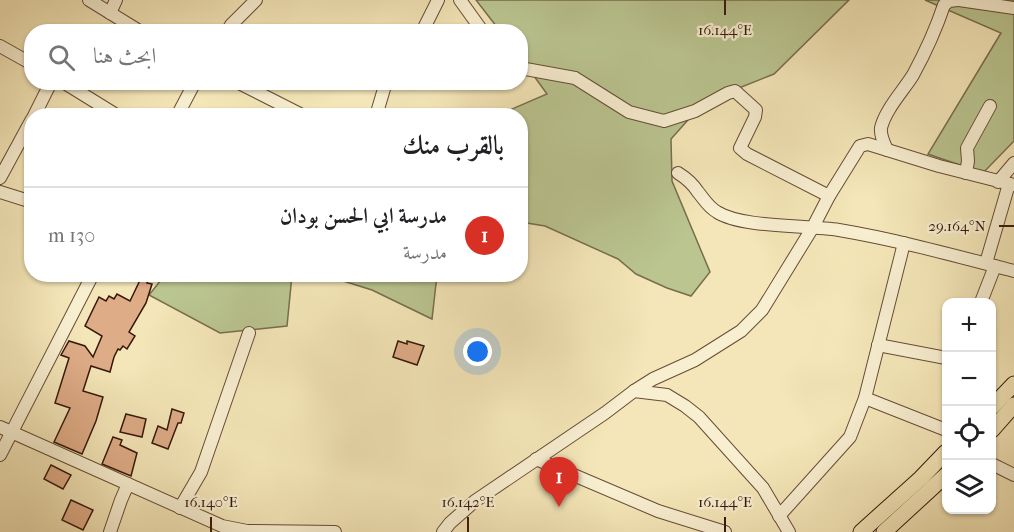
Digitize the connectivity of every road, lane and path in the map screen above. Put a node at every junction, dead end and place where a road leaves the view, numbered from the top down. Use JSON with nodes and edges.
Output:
{"nodes":[{"id":1,"x":89,"y":0,"type":"edge"},
{"id":2,"x":116,"y":0,"type":"edge"},
{"id":3,"x":256,"y":0,"type":"edge"},
{"id":4,"x":438,"y":0,"type":"edge"},
{"id":5,"x":460,"y":0,"type":"edge"},
{"id":6,"x":958,"y":0,"type":"edge"},
{"id":7,"x":1014,"y":8,"type":"edge"},
{"id":8,"x":110,"y":13,"type":"junction"},
{"id":9,"x":128,"y":24,"type":"edge"},
{"id":10,"x":232,"y":24,"type":"edge"},
{"id":11,"x":426,"y":24,"type":"edge"},
{"id":12,"x":477,"y":24,"type":"edge"},
{"id":13,"x":0,"y":46,"type":"edge"},
{"id":14,"x":24,"y":60,"type":"edge"},
{"id":15,"x":528,"y":69,"type":"edge"},
{"id":16,"x":47,"y":90,"type":"edge"},
{"id":17,"x":76,"y":90,"type":"edge"},
{"id":18,"x":191,"y":90,"type":"edge"},
{"id":19,"x":254,"y":90,"type":"edge"},
{"id":20,"x":384,"y":90,"type":"edge"},
{"id":21,"x":990,"y":106,"type":"dead end"},
{"id":22,"x":38,"y":108,"type":"edge"},
{"id":23,"x":105,"y":108,"type":"edge"},
{"id":24,"x":181,"y":108,"type":"edge"},
{"id":25,"x":291,"y":108,"type":"edge"},
{"id":26,"x":378,"y":108,"type":"edge"},
{"id":27,"x":24,"y":134,"type":"edge"},
{"id":28,"x":887,"y":150,"type":"junction"},
{"id":29,"x":1014,"y":163,"type":"edge"},
{"id":30,"x":678,"y":173,"type":"dead end"},
{"id":31,"x":966,"y":173,"type":"junction"},
{"id":32,"x":0,"y":178,"type":"edge"},
{"id":33,"x":1007,"y":184,"type":"edge"},
{"id":34,"x":0,"y":192,"type":"edge"},
{"id":35,"x":829,"y":196,"type":"junction"},
{"id":36,"x":24,"y":200,"type":"edge"},
{"id":37,"x":813,"y":227,"type":"junction"},
{"id":38,"x":904,"y":243,"type":"junction"},
{"id":39,"x":990,"y":265,"type":"junction"},
{"id":40,"x":1014,"y":271,"type":"edge"},
{"id":41,"x":89,"y":282,"type":"edge"},
{"id":42,"x":982,"y":298,"type":"edge"},
{"id":43,"x":249,"y":333,"type":"dead end"},
{"id":44,"x":878,"y":345,"type":"junction"},
{"id":45,"x":942,"y":357,"type":"edge"},
{"id":46,"x":1014,"y":384,"type":"edge"},
{"id":47,"x":634,"y":391,"type":"junction"},
{"id":48,"x":865,"y":398,"type":"junction"},
{"id":49,"x":1014,"y":405,"type":"edge"},
{"id":50,"x":993,"y":406,"type":"edge"},
{"id":51,"x":996,"y":425,"type":"edge"},
{"id":52,"x":942,"y":428,"type":"edge"},
{"id":53,"x":6,"y":430,"type":"edge"},
{"id":54,"x":0,"y":455,"type":"edge"},
{"id":55,"x":942,"y":457,"type":"edge"},
{"id":56,"x":536,"y":459,"type":"junction"},
{"id":57,"x":996,"y":466,"type":"edge"},
{"id":58,"x":1014,"y":475,"type":"edge"},
{"id":59,"x":942,"y":479,"type":"edge"},
{"id":60,"x":128,"y":484,"type":"junction"},
{"id":61,"x":180,"y":508,"type":"junction"},
{"id":62,"x":779,"y":516,"type":"junction"},
{"id":63,"x":110,"y":532,"type":"edge"},
{"id":64,"x":335,"y":532,"type":"edge"},
{"id":65,"x":443,"y":532,"type":"edge"},
{"id":66,"x":725,"y":532,"type":"edge"},
{"id":67,"x":789,"y":532,"type":"edge"},
{"id":68,"x":861,"y":532,"type":"edge"},
{"id":69,"x":884,"y":532,"type":"edge"}],
"edges":[{"from":1,"to":8,"type":"street"},
{"from":2,"to":8,"type":"street"},
{"from":3,"to":10,"type":"street"},
{"from":4,"to":11,"type":"street"},
{"from":5,"to":12,"type":"street"},
{"from":6,"to":7,"type":"street"},
{"from":6,"to":28,"type":"street"},
{"from":8,"to":9,"type":"street"},
{"from":13,"to":14,"type":"street"},
{"from":15,"to":35,"type":"street"},
{"from":16,"to":22,"type":"street"},
{"from":17,"to":23,"type":"street"},
{"from":18,"to":24,"type":"street"},
{"from":19,"to":25,"type":"street"},
{"from":20,"to":26,"type":"street"},
{"from":21,"to":31,"type":"street"},
{"from":27,"to":32,"type":"street"},
{"from":28,"to":31,"type":"street"},
{"from":28,"to":35,"type":"street"},
{"from":29,"to":33,"type":"street"},
{"from":30,"to":37,"type":"street"},
{"from":31,"to":33,"type":"street"},
{"from":33,"to":39,"type":"street"},
{"from":34,"to":36,"type":"street"},
{"from":35,"to":37,"type":"street"},
{"from":37,"to":38,"type":"street"},
{"from":37,"to":47,"type":"street"},
{"from":38,"to":39,"type":"street"},
{"from":38,"to":44,"type":"street"},
{"from":39,"to":40,"type":"street"},
{"from":39,"to":42,"type":"street"},
{"from":41,"to":53,"type":"street"},
{"from":43,"to":61,"type":"street"},
{"from":44,"to":45,"type":"street"},
{"from":44,"to":48,"type":"street"},
{"from":46,"to":50,"type":"main road"},
{"from":47,"to":56,"type":"street"},
{"from":47,"to":62,"type":"street"},
{"from":48,"to":52,"type":"street"},
{"from":48,"to":62,"type":"street"},
{"from":49,"to":51,"type":"main road"},
{"from":53,"to":54,"type":"street"},
{"from":53,"to":60,"type":"street"},
{"from":55,"to":68,"type":"main road"},
{"from":56,"to":65,"type":"street"},
{"from":56,"to":66,"type":"street"},
{"from":57,"to":58,"type":"street"},
{"from":59,"to":69,"type":"main road"},
{"from":60,"to":61,"type":"street"},
{"from":60,"to":63,"type":"street"},
{"from":61,"to":64,"type":"street"},
{"from":62,"to":67,"type":"street"}]}
